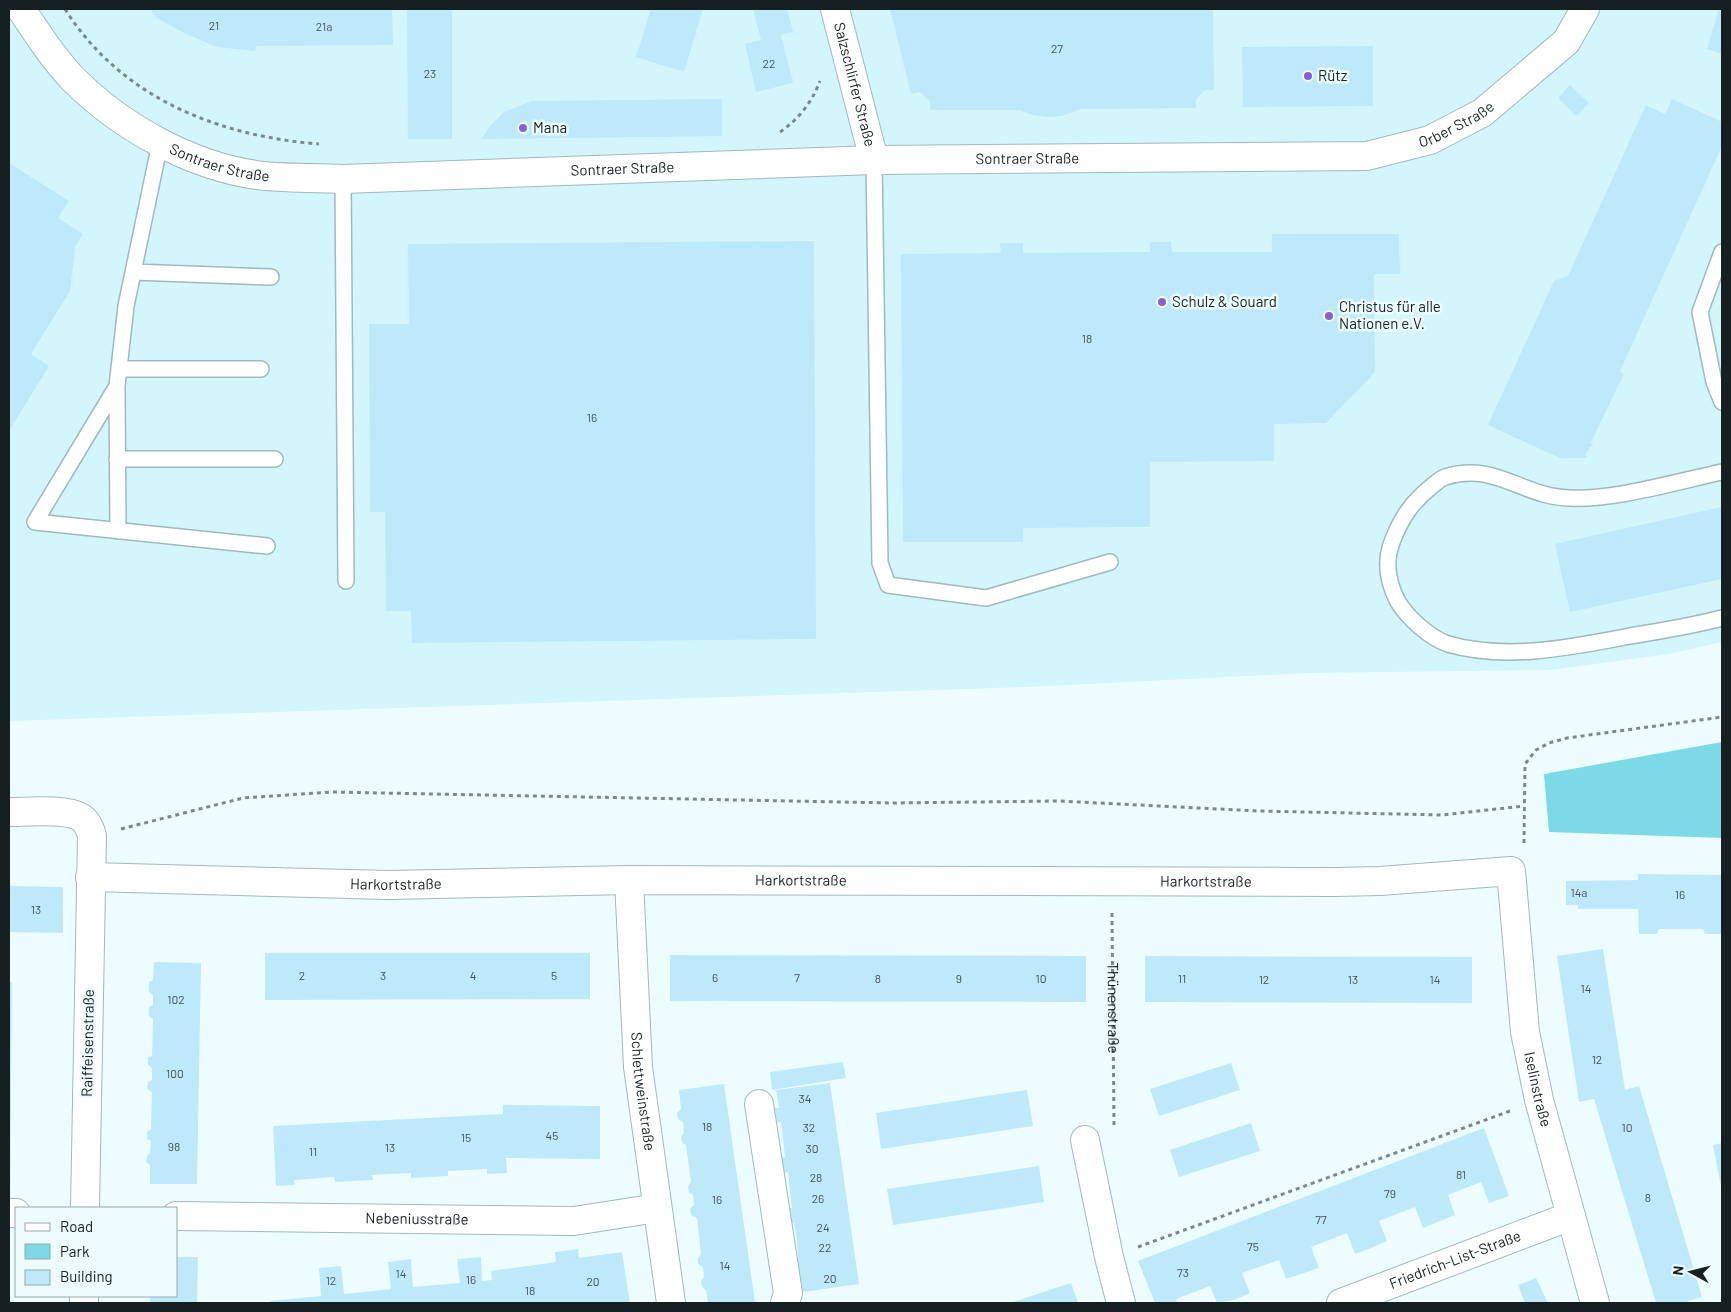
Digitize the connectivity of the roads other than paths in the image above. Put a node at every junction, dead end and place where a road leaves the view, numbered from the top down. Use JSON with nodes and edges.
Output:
{"nodes":[{"id":1,"x":21,"y":9,"type":"edge"},
{"id":2,"x":835,"y":9,"type":"edge"},
{"id":3,"x":1585,"y":9,"type":"edge"},
{"id":4,"x":160,"y":142,"type":"junction"},
{"id":5,"x":1284,"y":157,"type":"joint"},
{"id":6,"x":874,"y":160,"type":"junction"},
{"id":7,"x":343,"y":179,"type":"junction"},
{"id":8,"x":1722,"y":252,"type":"edge"},
{"id":9,"x":133,"y":272,"type":"junction"},
{"id":10,"x":271,"y":277,"type":"dead end"},
{"id":11,"x":261,"y":368,"type":"dead end"},
{"id":12,"x":119,"y":369,"type":"junction"},
{"id":13,"x":117,"y":386,"type":"junction"},
{"id":14,"x":1722,"y":402,"type":"edge"},
{"id":15,"x":117,"y":459,"type":"junction"},
{"id":16,"x":275,"y":459,"type":"dead end"},
{"id":17,"x":1722,"y":472,"type":"edge"},
{"id":18,"x":118,"y":531,"type":"junction"},
{"id":19,"x":267,"y":546,"type":"dead end"},
{"id":20,"x":1110,"y":562,"type":"dead end"},
{"id":21,"x":346,"y":581,"type":"dead end"},
{"id":22,"x":1722,"y":618,"type":"edge"},
{"id":23,"x":9,"y":812,"type":"edge"},
{"id":24,"x":1511,"y":871,"type":"joint"},
{"id":25,"x":90,"y":877,"type":"junction"},
{"id":26,"x":629,"y":880,"type":"junction"},
{"id":27,"x":760,"y":1104,"type":"dead end"},
{"id":28,"x":1085,"y":1140,"type":"dead end"},
{"id":29,"x":85,"y":1207,"type":"edge"},
{"id":30,"x":657,"y":1208,"type":"junction"},
{"id":31,"x":178,"y":1216,"type":"edge"},
{"id":32,"x":1571,"y":1216,"type":"junction"},
{"id":33,"x":671,"y":1303,"type":"edge"},
{"id":34,"x":785,"y":1303,"type":"edge"},
{"id":35,"x":1121,"y":1303,"type":"edge"},
{"id":36,"x":1340,"y":1303,"type":"edge"},
{"id":37,"x":1595,"y":1303,"type":"edge"}],
"edges":[{"from":1,"to":4,"type":"street","name":"Sontraer Straße"},
{"from":2,"to":6,"type":"street","name":"Salzschlirfer Straße"},
{"from":3,"to":5,"type":"street","name":"Orber Straße"},
{"from":4,"to":7,"type":"street","name":"Sontraer Straße"},
{"from":4,"to":9,"type":"lane"},
{"from":5,"to":6,"type":"street","name":"Sontraer Straße"},
{"from":6,"to":7,"type":"street","name":"Sontraer Straße"},
{"from":6,"to":20,"type":"lane"},
{"from":7,"to":21,"type":"lane"},
{"from":8,"to":14,"type":"lane"},
{"from":9,"to":10,"type":"lane"},
{"from":9,"to":12,"type":"lane"},
{"from":11,"to":12,"type":"lane"},
{"from":12,"to":13,"type":"lane"},
{"from":13,"to":15,"type":"lane"},
{"from":13,"to":18,"type":"lane"},
{"from":15,"to":16,"type":"lane"},
{"from":15,"to":18,"type":"lane"},
{"from":17,"to":22,"type":"lane"},
{"from":18,"to":19,"type":"lane"},
{"from":23,"to":25,"type":"street","name":"Raiffeisenstraße"},
{"from":24,"to":26,"type":"street","name":"Harkortstraße"},
{"from":24,"to":32,"type":"street","name":"Iselinstraße"},
{"from":25,"to":26,"type":"street","name":"Harkortstraße"},
{"from":25,"to":29,"type":"street","name":"Raiffeisenstraße"},
{"from":26,"to":30,"type":"street","name":"Schlettweinstraße"},
{"from":27,"to":34,"type":"street"},
{"from":28,"to":35,"type":"street"},
{"from":30,"to":31,"type":"street","name":"Nebeniusstraße"},
{"from":30,"to":33,"type":"street","name":"Schlettweinstraße"},
{"from":32,"to":36,"type":"street","name":"Friedrich-List-Straße"},
{"from":32,"to":37,"type":"street","name":"Iselinstraße"}]}
